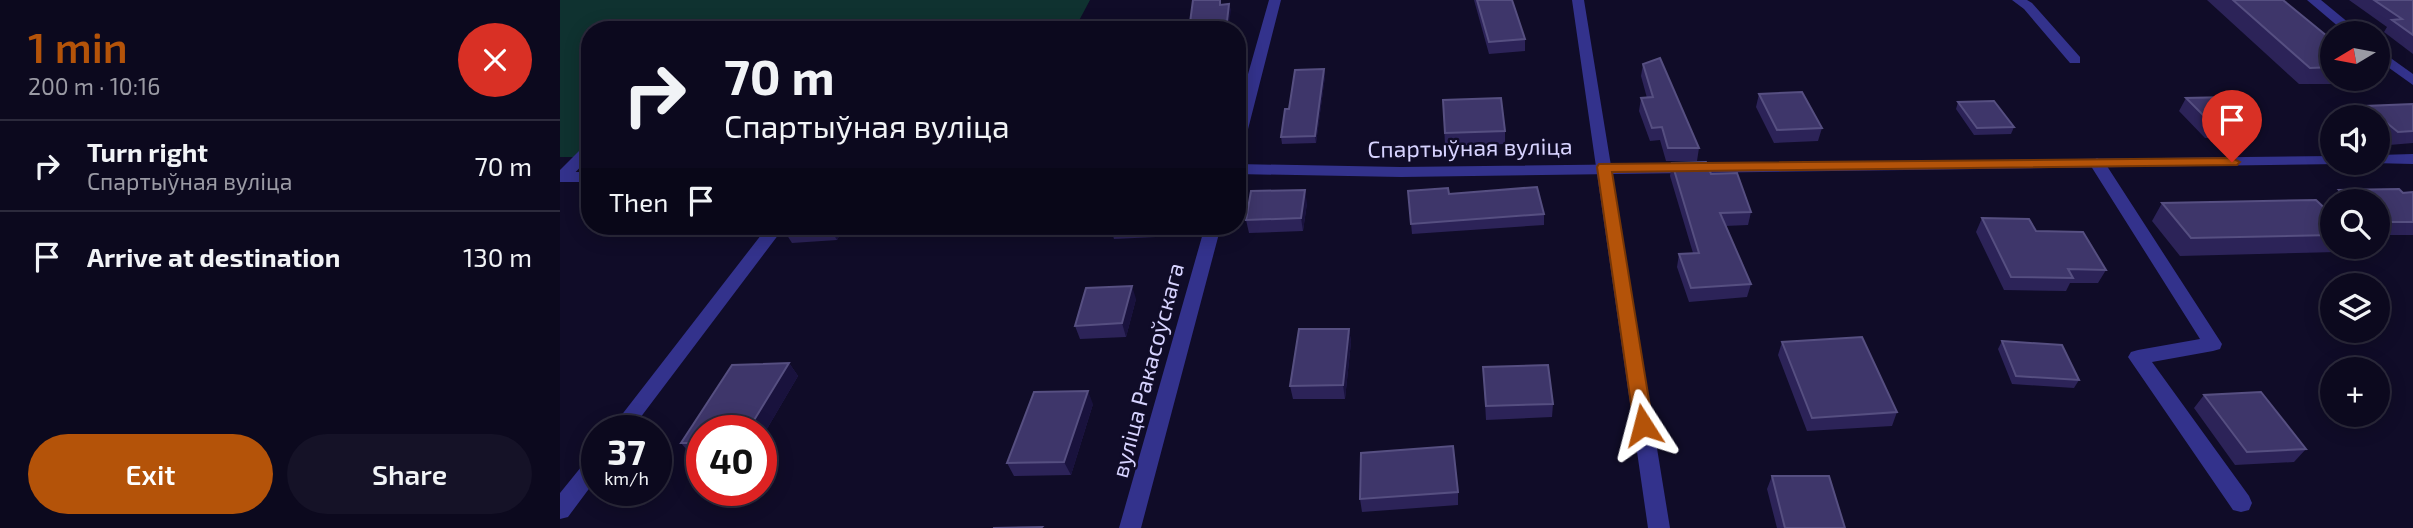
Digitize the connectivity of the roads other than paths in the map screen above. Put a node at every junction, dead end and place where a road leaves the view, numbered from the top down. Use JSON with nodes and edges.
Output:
{"nodes":[{"id":1,"x":1275,"y":0,"type":"edge"},
{"id":2,"x":1578,"y":0,"type":"edge"},
{"id":3,"x":2018,"y":0,"type":"edge"},
{"id":4,"x":2313,"y":0,"type":"edge"},
{"id":5,"x":2339,"y":21,"type":"edge"},
{"id":6,"x":2076,"y":60,"type":"dead end"},
{"id":7,"x":2390,"y":63,"type":"edge"},
{"id":8,"x":2413,"y":81,"type":"edge"},
{"id":9,"x":1246,"y":108,"type":"edge"},
{"id":10,"x":581,"y":157,"type":"edge"},
{"id":11,"x":2413,"y":159,"type":"edge"},
{"id":12,"x":2390,"y":160,"type":"edge"},
{"id":13,"x":2320,"y":161,"type":"edge"},
{"id":14,"x":2097,"y":163,"type":"junction"},
{"id":15,"x":1604,"y":167,"type":"junction"},
{"id":16,"x":1246,"y":169,"type":"edge"},
{"id":17,"x":561,"y":177,"type":"edge"},
{"id":18,"x":581,"y":177,"type":"edge"},
{"id":19,"x":770,"y":235,"type":"edge"},
{"id":20,"x":1211,"y":235,"type":"edge"},
{"id":21,"x":632,"y":415,"type":"edge"},
{"id":22,"x":581,"y":482,"type":"edge"},
{"id":23,"x":2241,"y":503,"type":"dead end"},
{"id":24,"x":560,"y":510,"type":"edge"},
{"id":25,"x":1130,"y":528,"type":"edge"},
{"id":26,"x":1659,"y":528,"type":"edge"}],
"edges":[{"from":1,"to":9,"type":"street"},
{"from":2,"to":15,"type":"street"},
{"from":3,"to":6,"type":"street"},
{"from":4,"to":5,"type":"street"},
{"from":7,"to":8,"type":"street"},
{"from":10,"to":17,"type":"street"},
{"from":11,"to":12,"type":"street"},
{"from":13,"to":14,"type":"street","name":"Спартыўная вуліца"},
{"from":14,"to":15,"type":"street","name":"Спартыўная вуліца"},
{"from":14,"to":23,"type":"street"},
{"from":15,"to":16,"type":"street","name":"Спартыўная вуліца"},
{"from":15,"to":26,"type":"street"},
{"from":17,"to":18,"type":"street"},
{"from":19,"to":21,"type":"street"},
{"from":20,"to":25,"type":"street","name":"вуліца Ракасоўскага"},
{"from":22,"to":24,"type":"street"}]}
